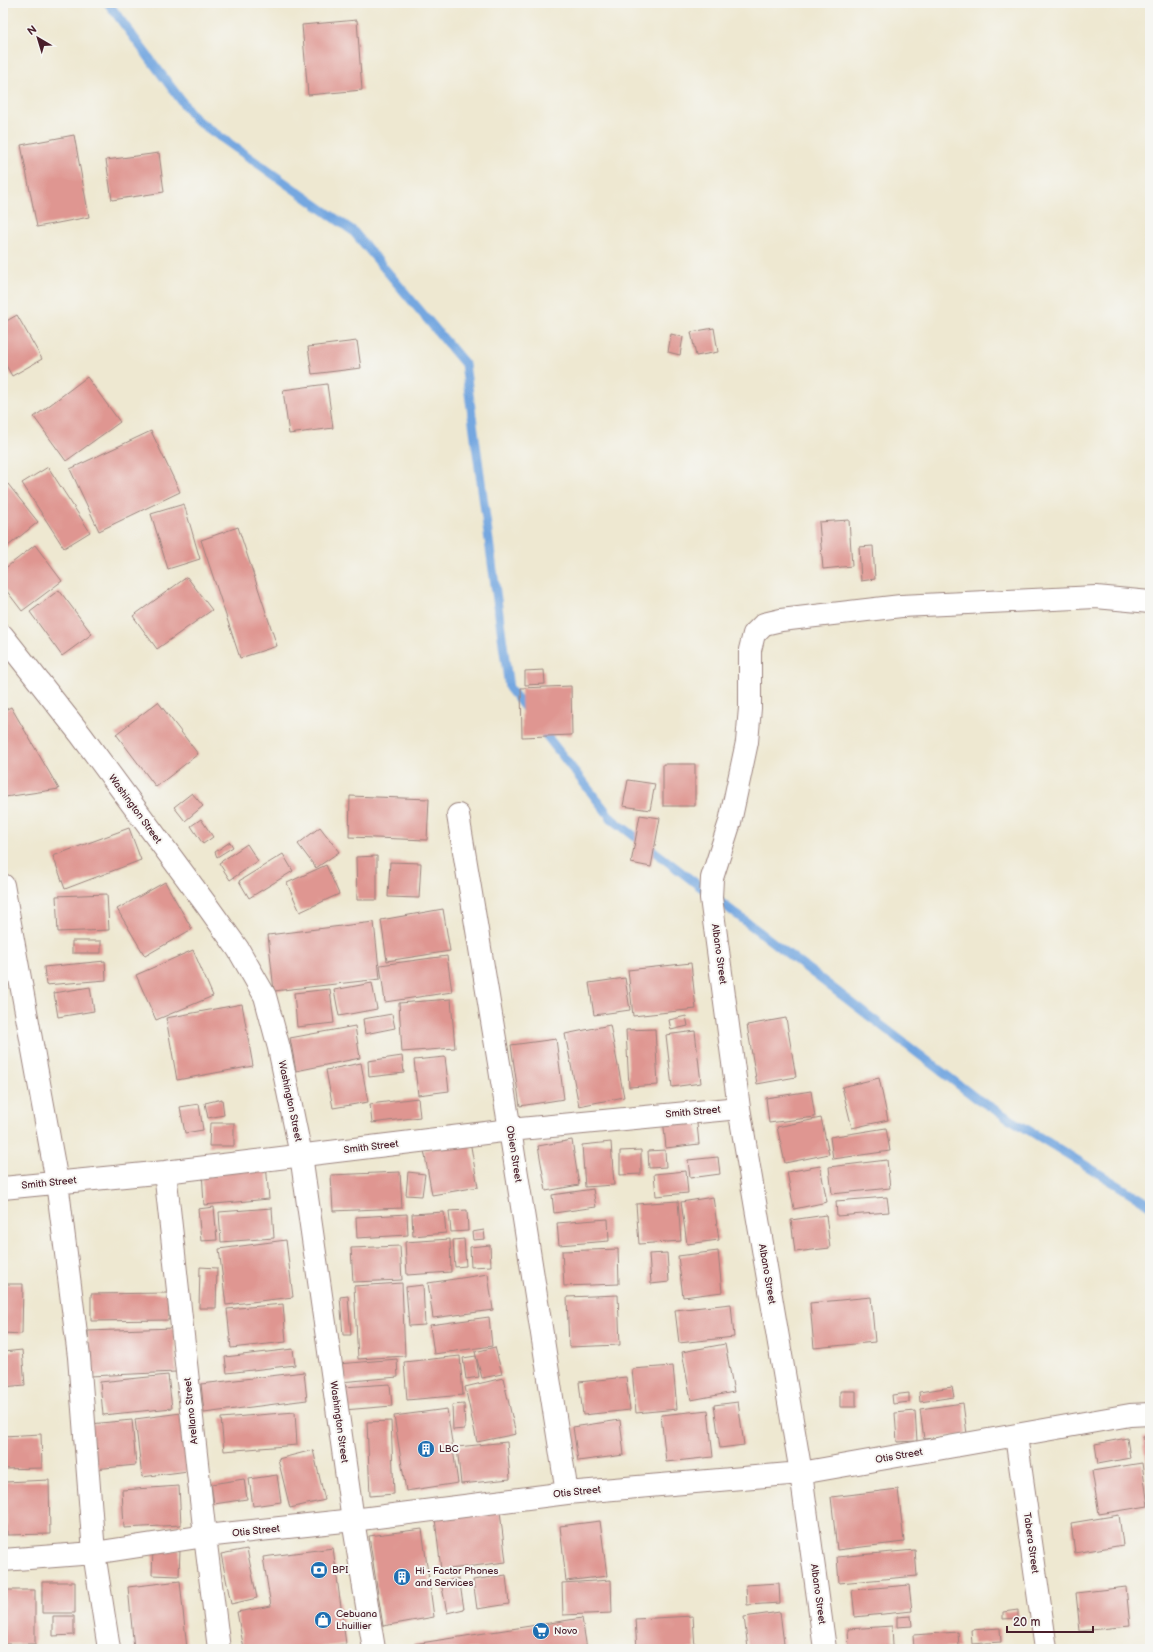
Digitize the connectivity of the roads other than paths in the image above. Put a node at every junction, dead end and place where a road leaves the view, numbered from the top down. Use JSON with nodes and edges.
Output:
{"nodes":[{"id":1,"x":1150,"y":602,"type":"edge"},
{"id":2,"x":7,"y":648,"type":"edge"},
{"id":3,"x":458,"y":815,"type":"dead end"},
{"id":4,"x":3,"y":885,"type":"edge"},
{"id":5,"x":739,"y":1108,"type":"junction"},
{"id":6,"x":510,"y":1130,"type":"junction"},
{"id":7,"x":301,"y":1155,"type":"junction"},
{"id":8,"x":165,"y":1172,"type":"junction"},
{"id":9,"x":57,"y":1182,"type":"junction"},
{"id":10,"x":3,"y":1188,"type":"edge"},
{"id":11,"x":1150,"y":1414,"type":"edge"},
{"id":12,"x":1016,"y":1436,"type":"junction"},
{"id":13,"x":801,"y":1473,"type":"junction"},
{"id":14,"x":567,"y":1493,"type":"junction"},
{"id":15,"x":353,"y":1520,"type":"junction"},
{"id":16,"x":205,"y":1536,"type":"junction"},
{"id":17,"x":94,"y":1553,"type":"junction"},
{"id":18,"x":3,"y":1560,"type":"edge"},
{"id":19,"x":109,"y":1649,"type":"edge"},
{"id":20,"x":219,"y":1649,"type":"edge"},
{"id":21,"x":374,"y":1649,"type":"edge"},
{"id":22,"x":825,"y":1649,"type":"edge"},
{"id":23,"x":1046,"y":1649,"type":"edge"}],
"edges":[{"from":1,"to":5,"type":"street","name":"Albano Street"},
{"from":2,"to":7,"type":"street","name":"Washington Street"},
{"from":3,"to":6,"type":"street","name":"Obien Street"},
{"from":4,"to":9,"type":"street"},
{"from":5,"to":6,"type":"street","name":"Smith Street"},
{"from":5,"to":13,"type":"street","name":"Albano Street"},
{"from":6,"to":7,"type":"street","name":"Smith Street"},
{"from":6,"to":14,"type":"street","name":"Obien Street"},
{"from":7,"to":8,"type":"street","name":"Smith Street"},
{"from":7,"to":15,"type":"street","name":"Washington Street"},
{"from":8,"to":9,"type":"street","name":"Smith Street"},
{"from":8,"to":16,"type":"street","name":"Arellano Street"},
{"from":9,"to":10,"type":"street","name":"Smith Street"},
{"from":9,"to":17,"type":"street"},
{"from":11,"to":12,"type":"street","name":"Otis Street"},
{"from":12,"to":13,"type":"street","name":"Otis Street"},
{"from":12,"to":23,"type":"street","name":"Tabera Street"},
{"from":13,"to":14,"type":"street","name":"Otis Street"},
{"from":13,"to":22,"type":"street","name":"Albano Street"},
{"from":14,"to":15,"type":"street","name":"Otis Street"},
{"from":15,"to":16,"type":"street","name":"Otis Street"},
{"from":15,"to":21,"type":"street","name":"Washington Street"},
{"from":16,"to":17,"type":"street","name":"Otis Street"},
{"from":16,"to":20,"type":"street","name":"Arellano Street"},
{"from":17,"to":18,"type":"street","name":"Otis Street"},
{"from":17,"to":19,"type":"street"}]}
